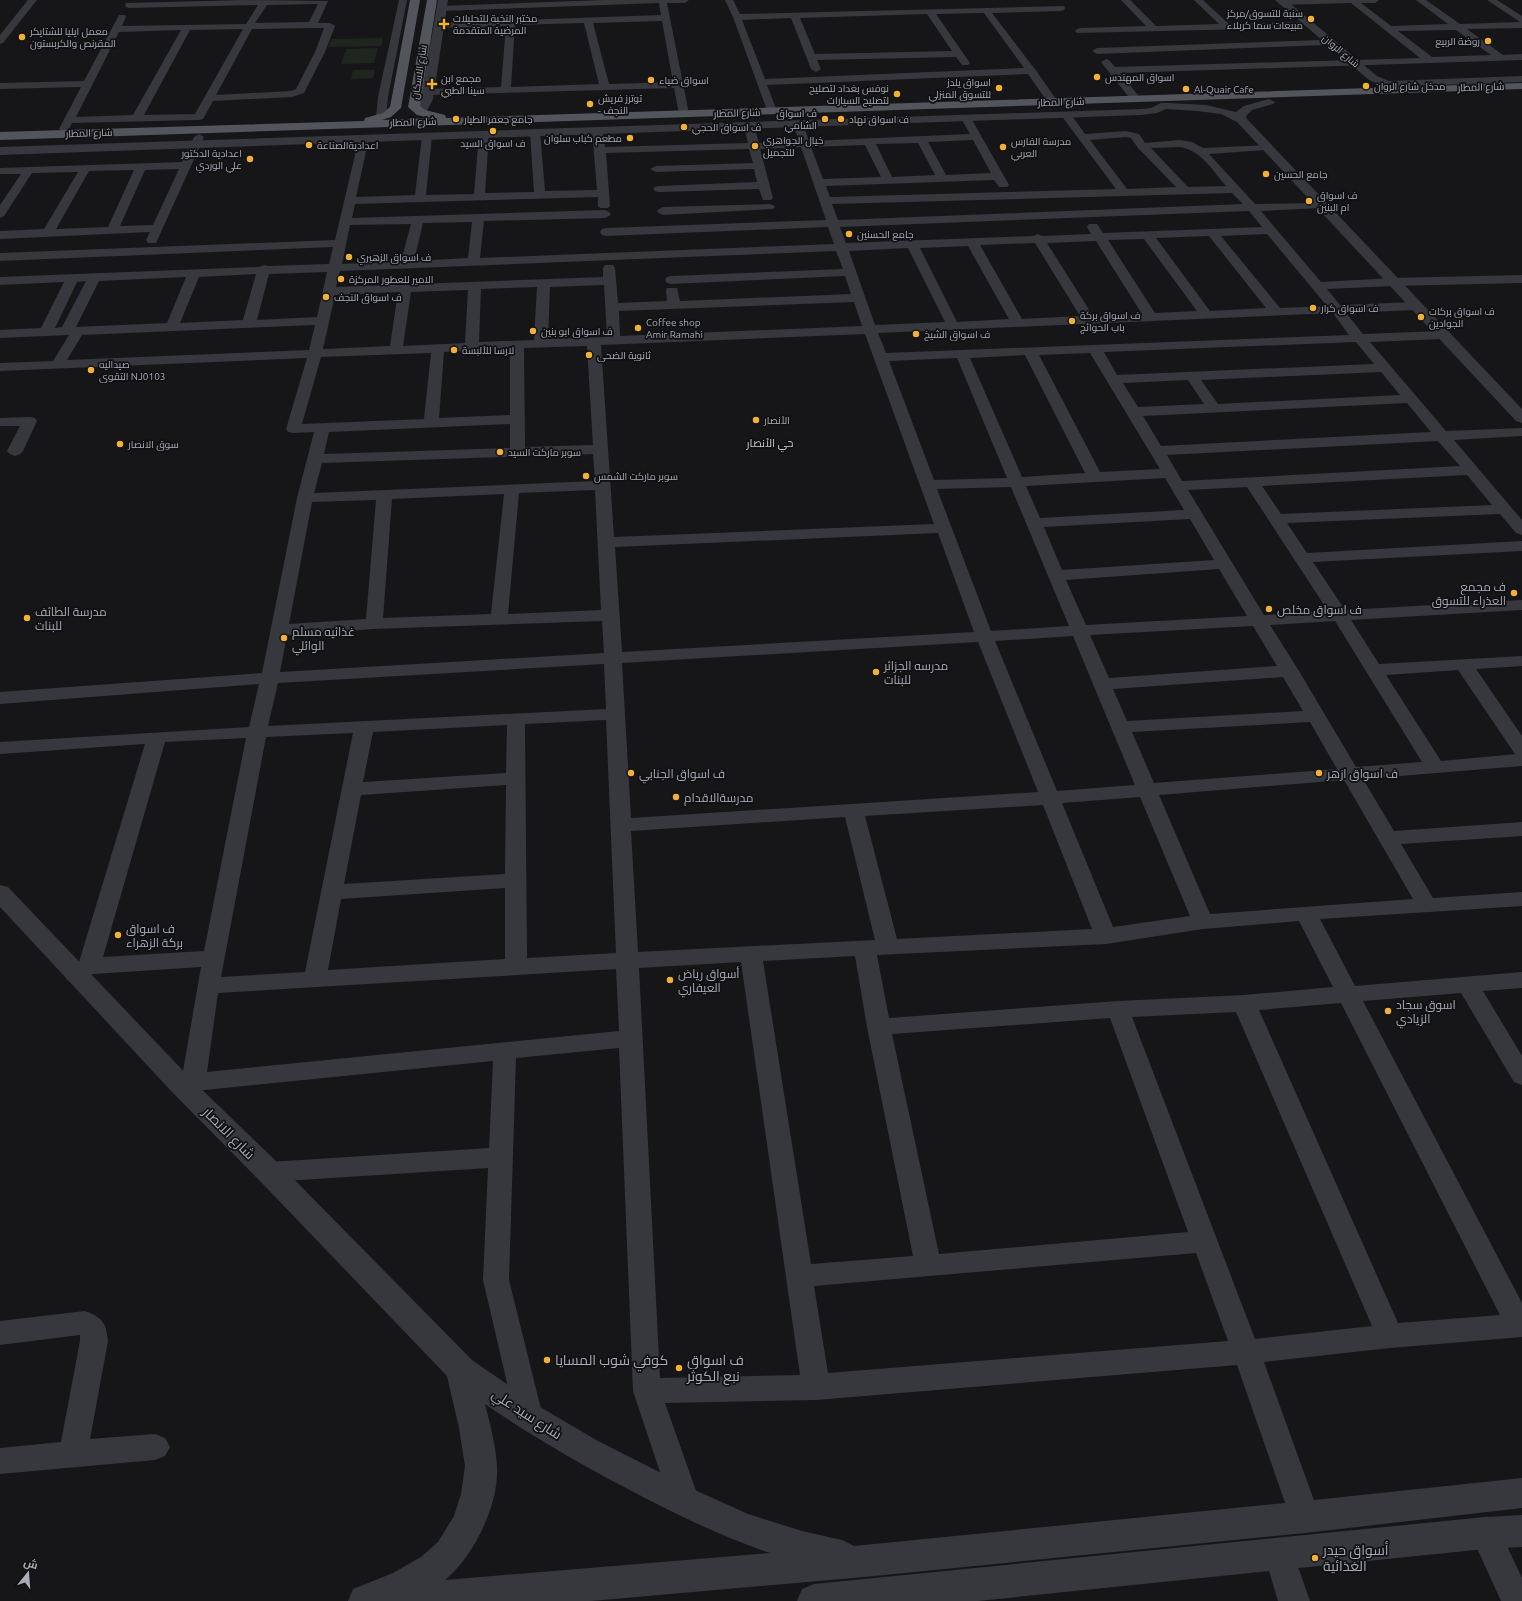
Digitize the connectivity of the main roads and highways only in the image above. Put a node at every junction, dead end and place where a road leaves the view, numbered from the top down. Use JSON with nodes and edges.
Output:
{"nodes":[{"id":1,"x":415,"y":0,"type":"edge"},
{"id":2,"x":432,"y":0,"type":"edge"},
{"id":3,"x":412,"y":18,"type":"junction"},
{"id":4,"x":399,"y":19,"type":"road end"},
{"id":5,"x":425,"y":38,"type":"junction"},
{"id":6,"x":436,"y":38,"type":"road end"},
{"id":7,"x":388,"y":75,"type":"road end"},
{"id":8,"x":399,"y":83,"type":"junction"},
{"id":9,"x":417,"y":86,"type":"junction"},
{"id":10,"x":1522,"y":86,"type":"edge"},
{"id":11,"x":1522,"y":93,"type":"edge"},
{"id":12,"x":1018,"y":107,"type":"junction"},
{"id":13,"x":980,"y":108,"type":"junction"},
{"id":14,"x":472,"y":120,"type":"junction"},
{"id":15,"x":345,"y":124,"type":"junction"},
{"id":16,"x":0,"y":136,"type":"edge"},
{"id":17,"x":134,"y":136,"type":"junction"},
{"id":18,"x":86,"y":137,"type":"junction"},
{"id":19,"x":303,"y":137,"type":"road end"},
{"id":20,"x":198,"y":140,"type":"road end"},
{"id":21,"x":0,"y":143,"type":"edge"}],
"edges":[{"from":1,"to":3,"type":"main road","name":"شارع الاسكان"},
{"from":2,"to":5,"type":"main road","name":"شارع الاسكان"},
{"from":3,"to":4,"type":"main road"},
{"from":3,"to":8,"type":"main road","name":"شارع الاسكان"},
{"from":5,"to":6,"type":"main road"},
{"from":5,"to":9,"type":"main road","name":"شارع الاسكان"},
{"from":7,"to":8,"type":"main road"},
{"from":8,"to":9,"type":"main road"},
{"from":8,"to":15,"type":"main road","name":"شارع الاسكان"},
{"from":9,"to":14,"type":"main road","name":"شارع الاسكان"},
{"from":10,"to":12,"type":"main road","name":"شارع المطار"},
{"from":11,"to":12,"type":"main road","name":"شارع المطار"},
{"from":12,"to":13,"type":"main road","name":"شارع المطار"},
{"from":13,"to":14,"type":"main road","name":"شارع المطار"},
{"from":13,"to":19,"type":"main road","name":"شارع المطار"},
{"from":14,"to":15,"type":"main road","name":"شارع المطار"},
{"from":15,"to":17,"type":"main road","name":"شارع المطار"},
{"from":16,"to":18,"type":"main road","name":"شارع المطار"},
{"from":17,"to":18,"type":"main road","name":"شارع المطار"},
{"from":17,"to":20,"type":"main road","name":"شارع المطار"},
{"from":18,"to":21,"type":"main road","name":"شارع المطار"}]}
